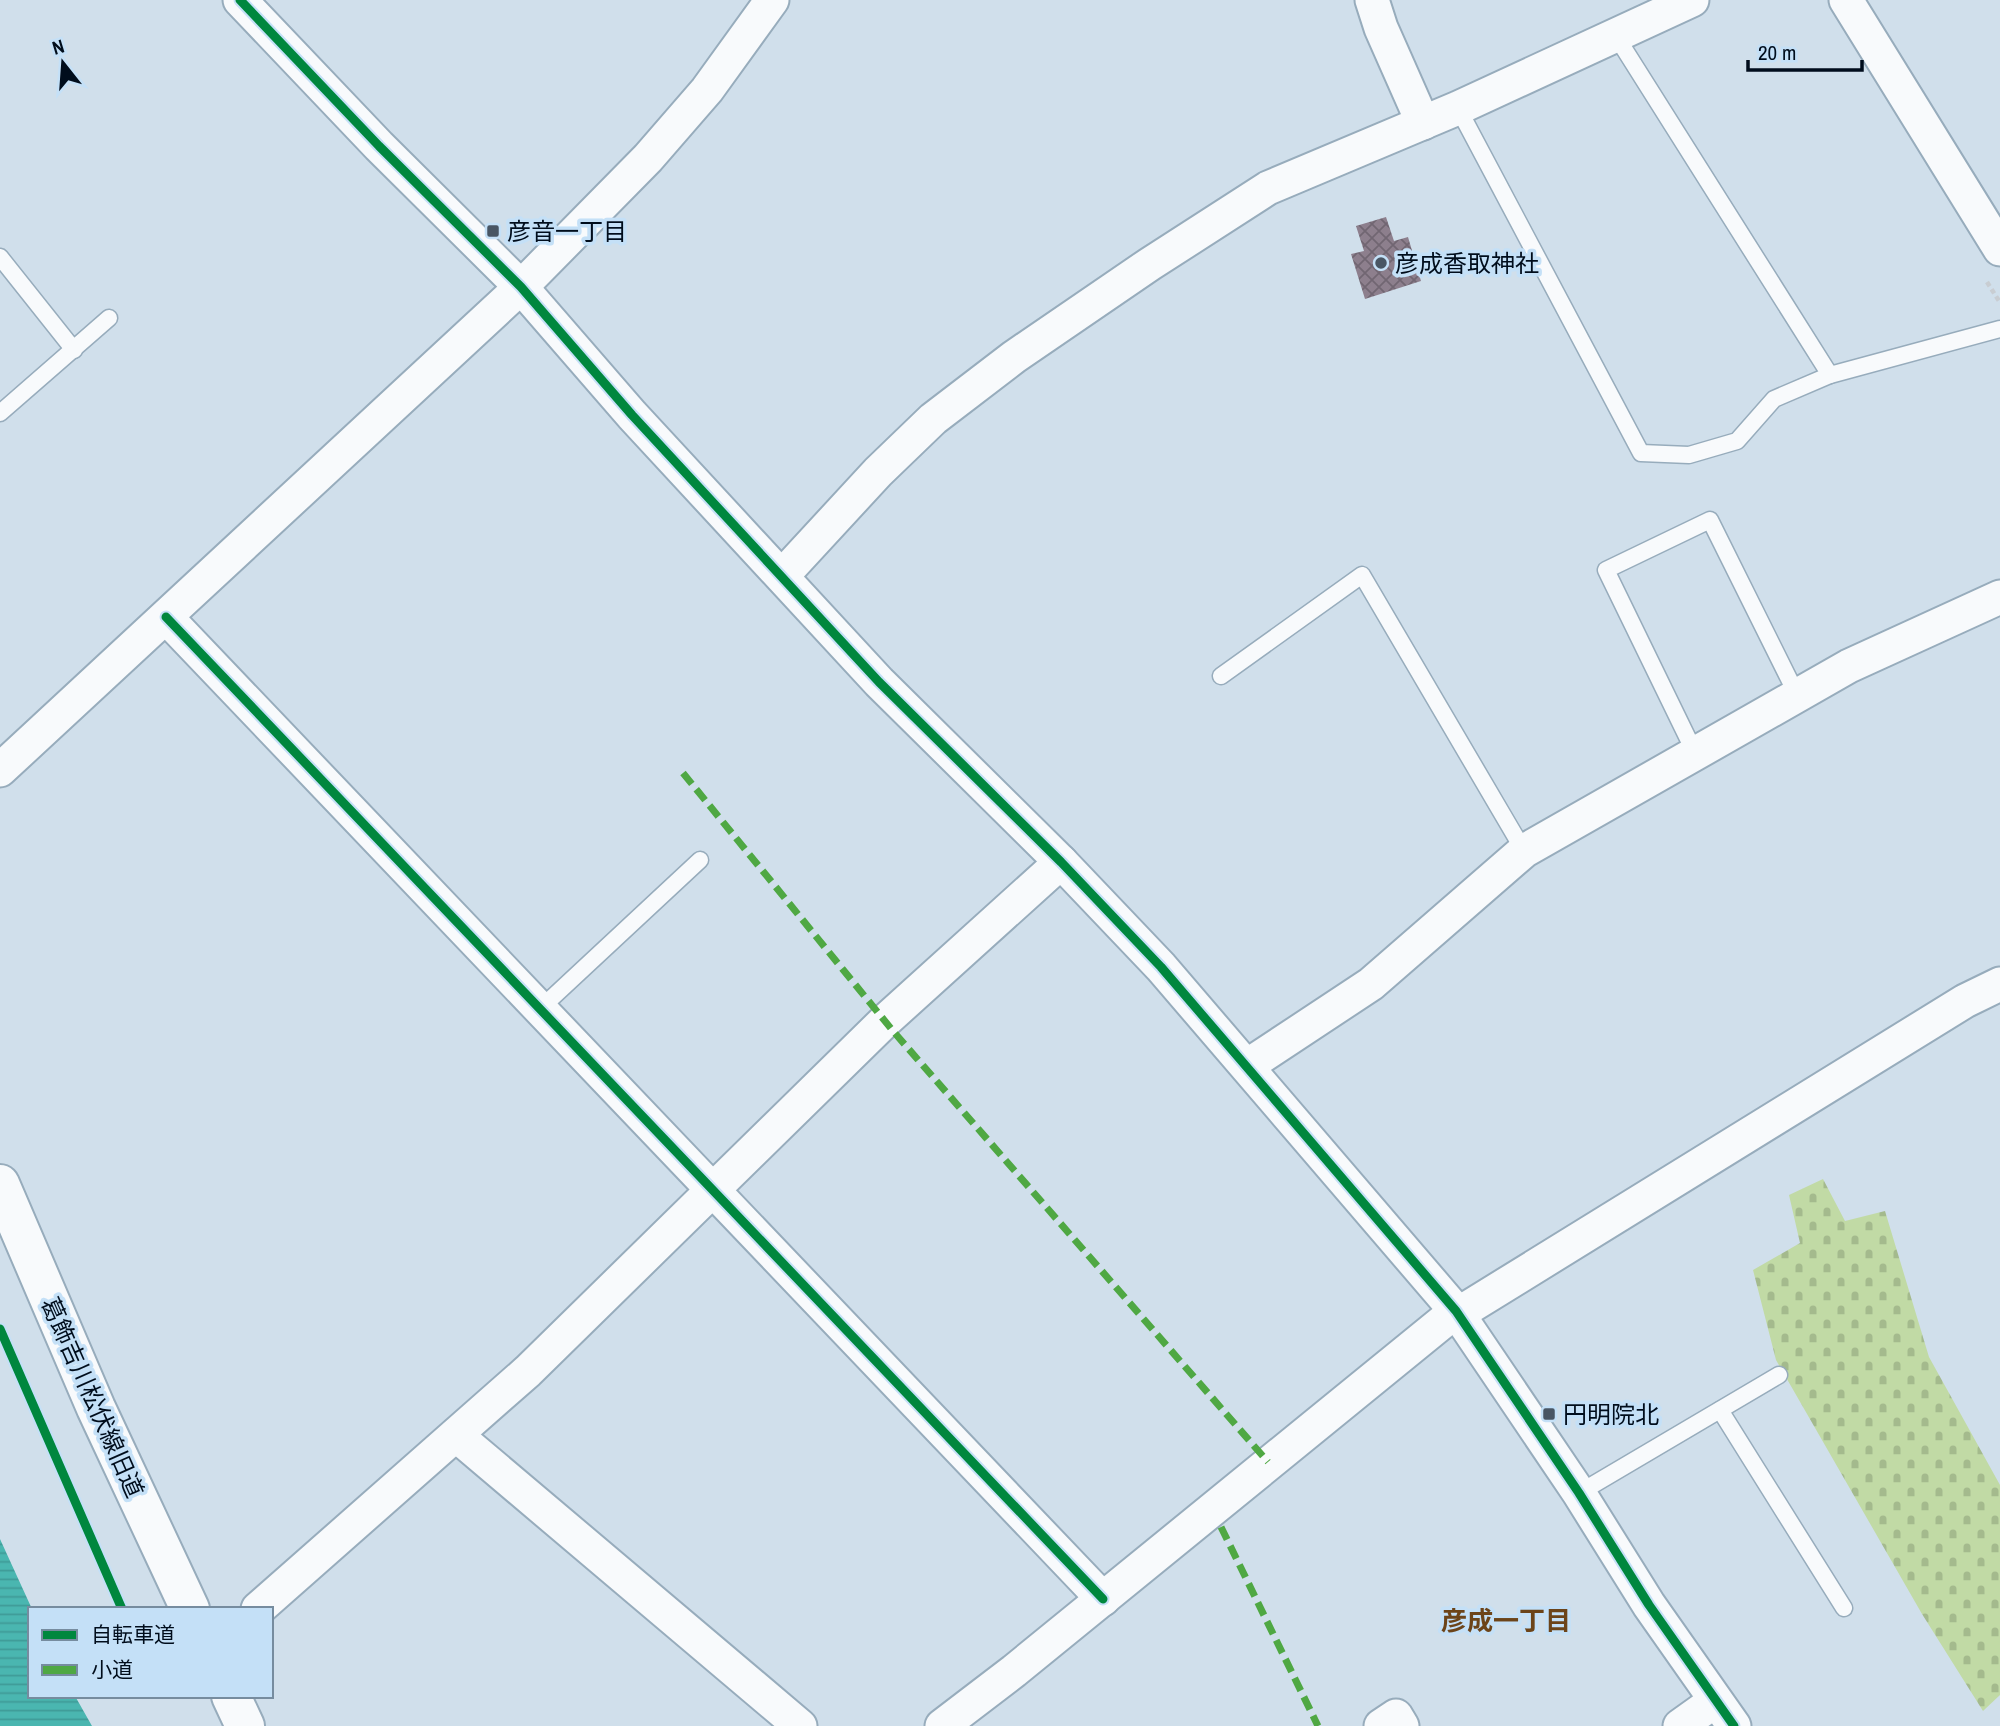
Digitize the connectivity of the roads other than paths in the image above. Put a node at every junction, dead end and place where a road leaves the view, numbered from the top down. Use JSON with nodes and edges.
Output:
{"nodes":[{"id":1,"x":240,"y":0,"type":"edge"},
{"id":2,"x":772,"y":0,"type":"edge"},
{"id":3,"x":1372,"y":0,"type":"edge"},
{"id":4,"x":1692,"y":0,"type":"edge"},
{"id":5,"x":1846,"y":0,"type":"edge"},
{"id":6,"x":1655,"y":8,"type":"edge"},
{"id":7,"x":1616,"y":36,"type":"junction"},
{"id":8,"x":1458,"y":108,"type":"junction"},
{"id":9,"x":1423,"y":123,"type":"junction"},
{"id":10,"x":1996,"y":232,"type":"edge"},
{"id":11,"x":0,"y":257,"type":"edge"},
{"id":12,"x":521,"y":287,"type":"junction"},
{"id":13,"x":110,"y":318,"type":"dead end"},
{"id":14,"x":2000,"y":329,"type":"edge"},
{"id":15,"x":74,"y":349,"type":"junction"},
{"id":16,"x":1830,"y":375,"type":"junction"},
{"id":17,"x":0,"y":413,"type":"edge"},
{"id":18,"x":782,"y":576,"type":"junction"},
{"id":19,"x":2000,"y":597,"type":"edge"},
{"id":20,"x":166,"y":617,"type":"junction"},
{"id":21,"x":1221,"y":676,"type":"dead end"},
{"id":22,"x":1797,"y":695,"type":"junction"},
{"id":23,"x":1695,"y":753,"type":"junction"},
{"id":24,"x":0,"y":770,"type":"edge"},
{"id":25,"x":1524,"y":850,"type":"junction"},
{"id":26,"x":700,"y":860,"type":"dead end"},
{"id":27,"x":1061,"y":862,"type":"junction"},
{"id":28,"x":2000,"y":984,"type":"edge"},
{"id":29,"x":541,"y":1007,"type":"junction"},
{"id":30,"x":1247,"y":1066,"type":"junction"},
{"id":31,"x":0,"y":1184,"type":"edge"},
{"id":32,"x":713,"y":1188,"type":"junction"},
{"id":33,"x":1457,"y":1312,"type":"junction"},
{"id":34,"x":1779,"y":1375,"type":"dead end"},
{"id":35,"x":1720,"y":1410,"type":"junction"},
{"id":36,"x":456,"y":1435,"type":"junction"},
{"id":37,"x":1579,"y":1493,"type":"junction"},
{"id":38,"x":1103,"y":1599,"type":"junction"},
{"id":39,"x":189,"y":1607,"type":"edge"},
{"id":40,"x":260,"y":1607,"type":"edge"},
{"id":41,"x":1844,"y":1608,"type":"dead end"},
{"id":42,"x":232,"y":1698,"type":"edge"},
{"id":43,"x":1724,"y":1713,"type":"edge"},
{"id":44,"x":246,"y":1726,"type":"edge"},
{"id":45,"x":800,"y":1726,"type":"edge"},
{"id":46,"x":942,"y":1726,"type":"edge"},
{"id":47,"x":1381,"y":1726,"type":"edge"},
{"id":48,"x":1402,"y":1726,"type":"edge"},
{"id":49,"x":1680,"y":1726,"type":"edge"}],
"edges":[{"from":1,"to":12,"type":"street"},
{"from":2,"to":12,"type":"street"},
{"from":3,"to":9,"type":"street"},
{"from":4,"to":6,"type":"street"},
{"from":5,"to":10,"type":"street"},
{"from":6,"to":7,"type":"street"},
{"from":7,"to":8,"type":"street"},
{"from":7,"to":16,"type":"lane"},
{"from":8,"to":9,"type":"street"},
{"from":8,"to":16,"type":"lane"},
{"from":9,"to":18,"type":"street"},
{"from":11,"to":15,"type":"lane"},
{"from":12,"to":18,"type":"street"},
{"from":12,"to":20,"type":"street"},
{"from":13,"to":15,"type":"lane"},
{"from":14,"to":16,"type":"lane"},
{"from":15,"to":17,"type":"lane"},
{"from":18,"to":27,"type":"street"},
{"from":19,"to":22,"type":"street"},
{"from":20,"to":24,"type":"street"},
{"from":20,"to":29,"type":"street"},
{"from":21,"to":25,"type":"lane"},
{"from":22,"to":23,"type":"street"},
{"from":22,"to":23,"type":"lane"},
{"from":23,"to":25,"type":"street"},
{"from":25,"to":30,"type":"street"},
{"from":26,"to":29,"type":"lane"},
{"from":27,"to":30,"type":"street"},
{"from":27,"to":32,"type":"street"},
{"from":28,"to":33,"type":"street"},
{"from":29,"to":32,"type":"street"},
{"from":30,"to":33,"type":"street"},
{"from":31,"to":39,"type":"street","name":"葛飾吉川松伏線旧道"},
{"from":32,"to":36,"type":"street"},
{"from":32,"to":38,"type":"street"},
{"from":33,"to":37,"type":"street"},
{"from":33,"to":38,"type":"street"},
{"from":34,"to":35,"type":"lane"},
{"from":35,"to":37,"type":"lane"},
{"from":35,"to":41,"type":"lane"},
{"from":36,"to":40,"type":"street"},
{"from":36,"to":45,"type":"street"},
{"from":37,"to":43,"type":"street"},
{"from":38,"to":46,"type":"street"},
{"from":42,"to":44,"type":"street"},
{"from":43,"to":49,"type":"street"},
{"from":47,"to":48,"type":"street"}]}
